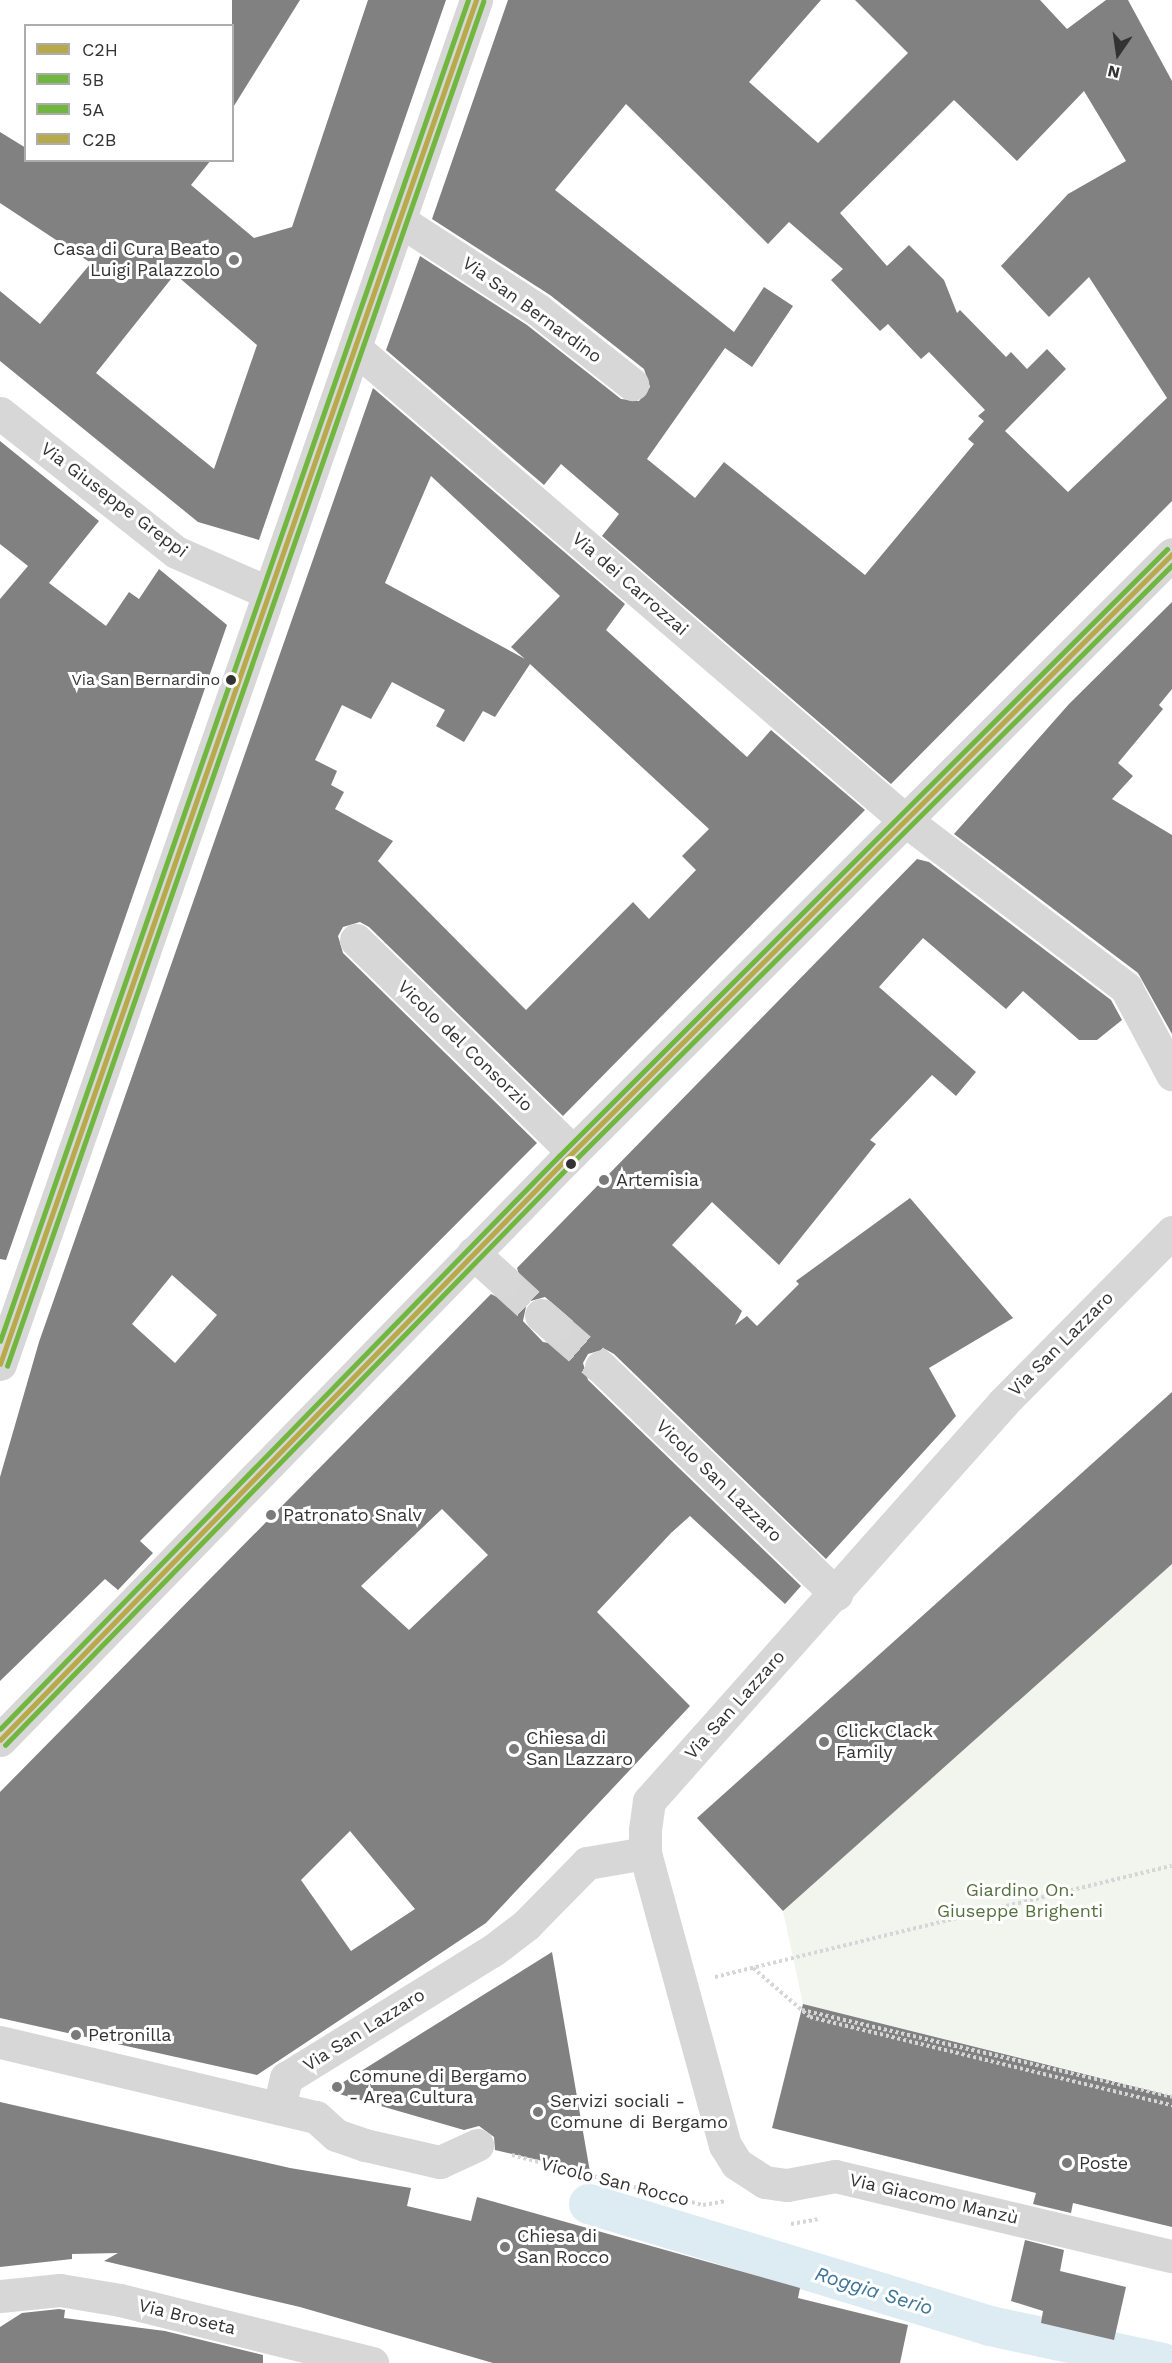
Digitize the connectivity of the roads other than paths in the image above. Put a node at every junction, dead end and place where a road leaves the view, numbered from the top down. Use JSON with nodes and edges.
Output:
{"nodes":[{"id":1,"x":476,"y":0,"type":"edge"},
{"id":2,"x":399,"y":220,"type":"junction"},
{"id":3,"x":355,"y":348,"type":"junction"},
{"id":4,"x":632,"y":384,"type":"dead end"},
{"id":5,"x":0,"y":413,"type":"edge"},
{"id":6,"x":1172,"y":554,"type":"edge"},
{"id":7,"x":267,"y":592,"type":"junction"},
{"id":8,"x":905,"y":820,"type":"junction"},
{"id":9,"x":356,"y":940,"type":"dead end"},
{"id":10,"x":1172,"y":1074,"type":"edge"},
{"id":11,"x":573,"y":1152,"type":"junction"},
{"id":12,"x":1172,"y":1232,"type":"edge"},
{"id":13,"x":473,"y":1253,"type":"junction"},
{"id":14,"x":504,"y":1281,"type":"tunnel mouth"},
{"id":15,"x":0,"y":1364,"type":"edge"},
{"id":16,"x":601,"y":1367,"type":"tunnel mouth"},
{"id":17,"x":836,"y":1594,"type":"junction"},
{"id":18,"x":0,"y":1740,"type":"edge"},
{"id":19,"x":645,"y":1853,"type":"junction"},
{"id":20,"x":0,"y":2042,"type":"edge"},
{"id":21,"x":279,"y":2108,"type":"junction"},
{"id":22,"x":492,"y":2149,"type":"road end"},
{"id":23,"x":1172,"y":2256,"type":"edge"},
{"id":24,"x":0,"y":2296,"type":"edge"},
{"id":25,"x":372,"y":2363,"type":"edge"}],
"edges":[{"from":1,"to":2,"type":"street"},
{"from":2,"to":3,"type":"street"},
{"from":2,"to":4,"type":"street","name":"Via San Bernardino"},
{"from":3,"to":7,"type":"street"},
{"from":3,"to":8,"type":"street","name":"Via dei Carrozzai"},
{"from":5,"to":7,"type":"street","name":"Via Giuseppe Greppi"},
{"from":6,"to":8,"type":"street"},
{"from":7,"to":15,"type":"street"},
{"from":8,"to":10,"type":"street"},
{"from":8,"to":11,"type":"street"},
{"from":9,"to":11,"type":"street","name":"Vicolo del Consorzio"},
{"from":11,"to":13,"type":"street"},
{"from":12,"to":17,"type":"street","name":"Via San Lazzaro"},
{"from":13,"to":14,"type":"street"},
{"from":13,"to":18,"type":"street"},
{"from":16,"to":17,"type":"street","name":"Vicolo San Lazzaro"},
{"from":17,"to":19,"type":"street","name":"Via San Lazzaro"},
{"from":19,"to":21,"type":"street","name":"Via San Lazzaro"},
{"from":19,"to":23,"type":"street","name":"Via Giacomo Manzù"},
{"from":20,"to":21,"type":"street"},
{"from":21,"to":22,"type":"street"},
{"from":24,"to":25,"type":"street","name":"Via Broseta"}]}
